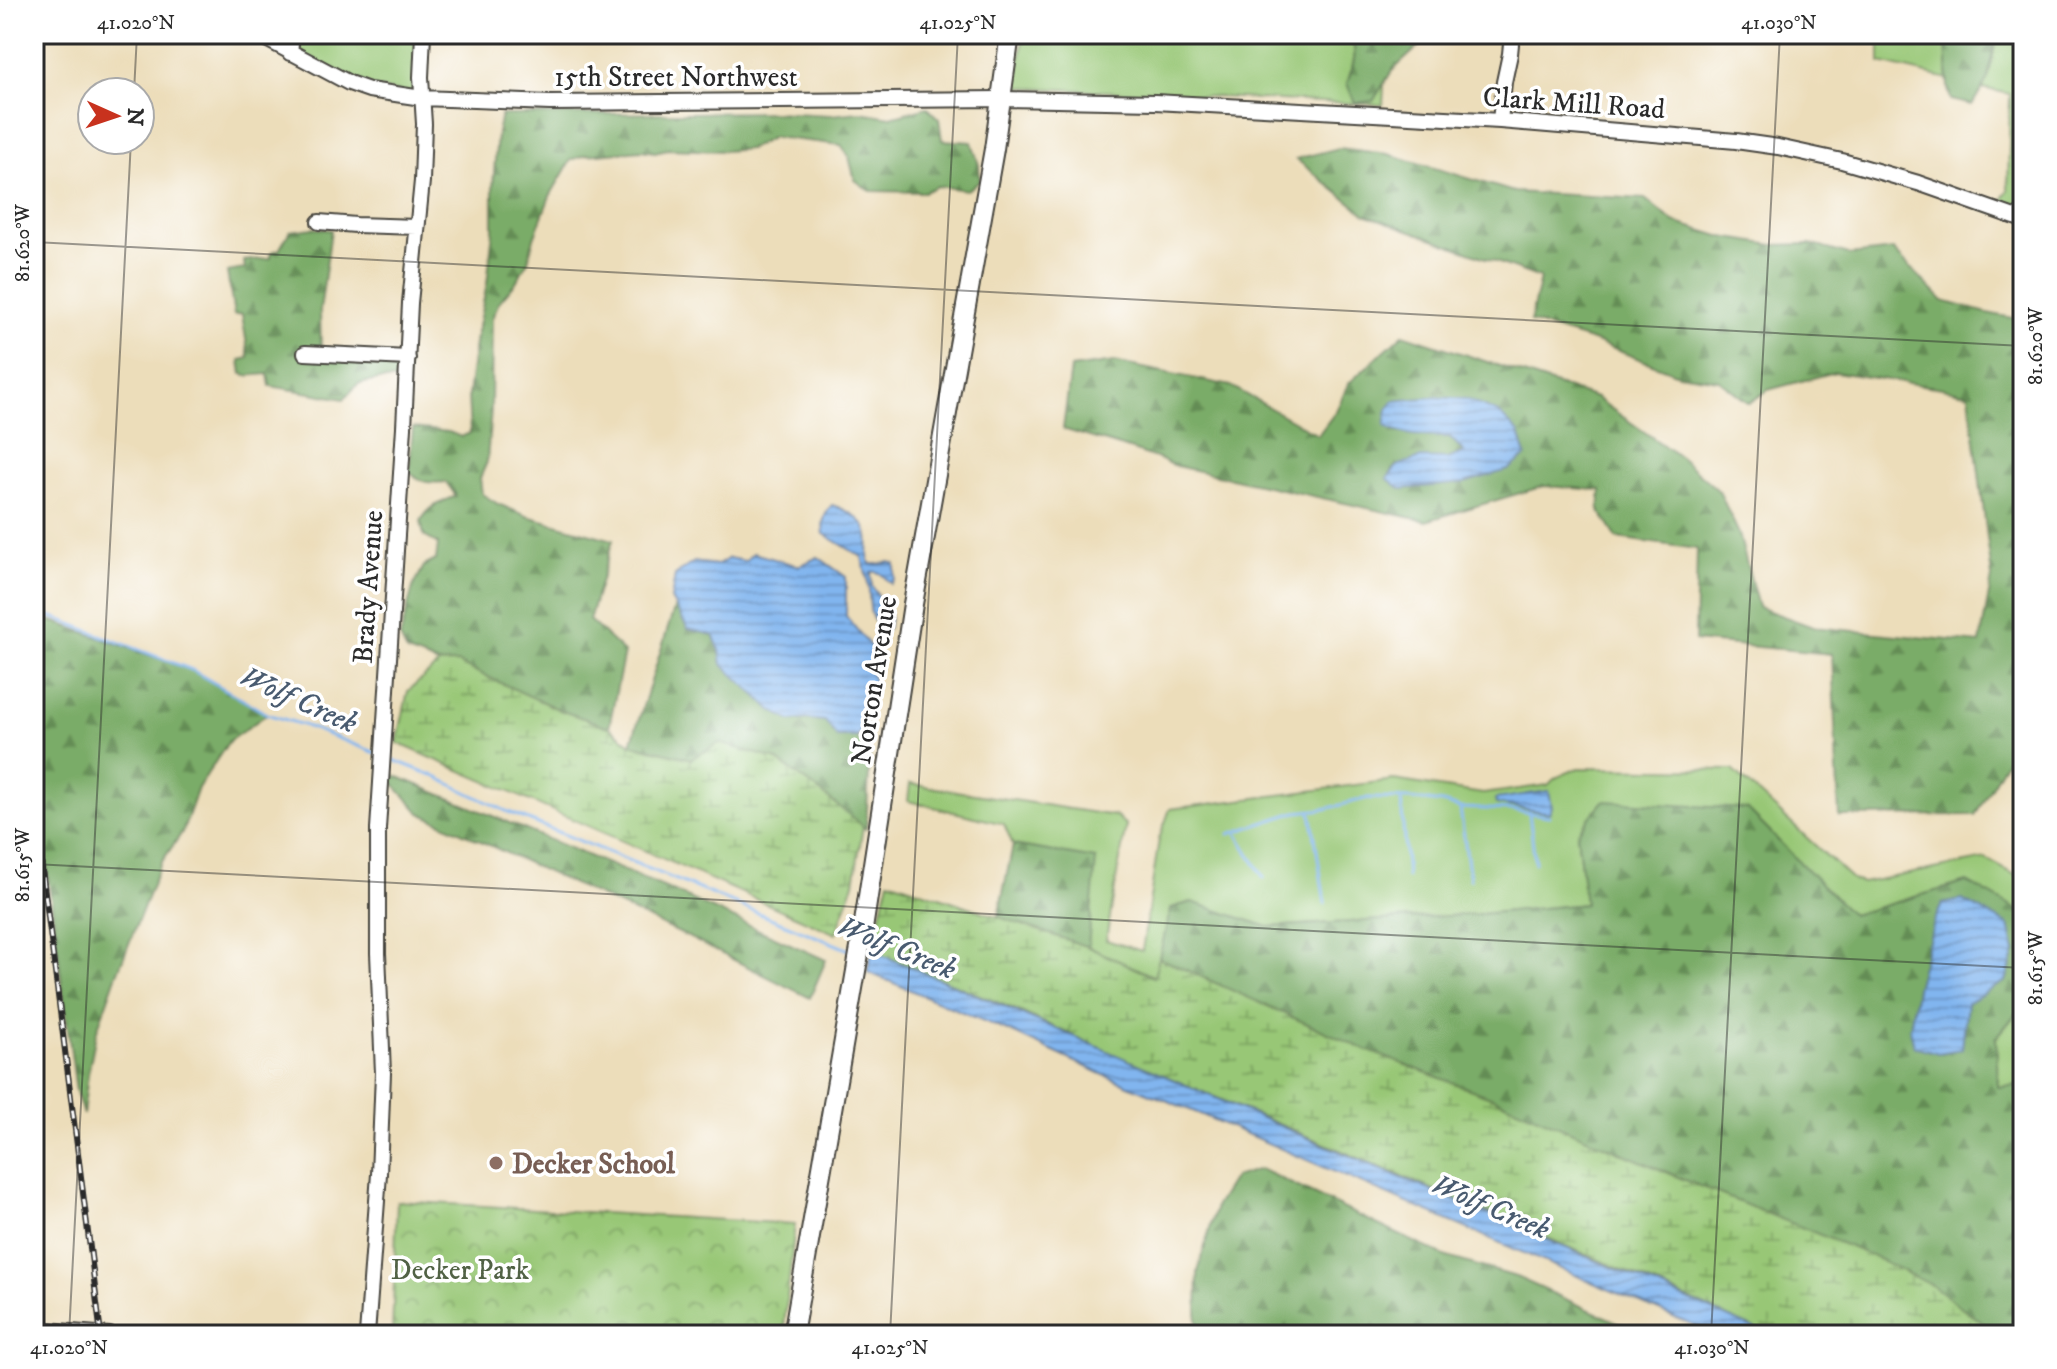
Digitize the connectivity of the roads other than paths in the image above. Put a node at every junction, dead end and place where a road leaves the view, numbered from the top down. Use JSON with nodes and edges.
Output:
{"nodes":[{"id":1,"x":257,"y":34,"type":"edge"},
{"id":2,"x":292,"y":34,"type":"edge"},
{"id":3,"x":423,"y":34,"type":"edge"},
{"id":4,"x":1010,"y":34,"type":"edge"},
{"id":5,"x":1512,"y":34,"type":"edge"},
{"id":6,"x":290,"y":53,"type":"junction"},
{"id":7,"x":422,"y":98,"type":"junction"},
{"id":8,"x":1001,"y":99,"type":"junction"},
{"id":9,"x":1111,"y":101,"type":"joint"},
{"id":10,"x":1500,"y":121,"type":"junction"},
{"id":11,"x":2023,"y":220,"type":"edge"},
{"id":12,"x":319,"y":222,"type":"dead end"},
{"id":13,"x":417,"y":227,"type":"junction"},
{"id":14,"x":305,"y":353,"type":"dead end"},
{"id":15,"x":408,"y":358,"type":"junction"},
{"id":16,"x":34,"y":1329,"type":"edge"},
{"id":17,"x":110,"y":1335,"type":"edge"},
{"id":18,"x":367,"y":1335,"type":"edge"},
{"id":19,"x":793,"y":1335,"type":"edge"}],
"edges":[{"from":1,"to":6,"type":"street","name":"15th Street Northwest"},
{"from":2,"to":6,"type":"street"},
{"from":3,"to":7,"type":"street","name":"Brady Avenue"},
{"from":4,"to":8,"type":"main road","name":"Norton Avenue"},
{"from":5,"to":10,"type":"street"},
{"from":6,"to":7,"type":"street","name":"15th Street Northwest"},
{"from":7,"to":8,"type":"street","name":"15th Street Northwest"},
{"from":7,"to":13,"type":"street","name":"Brady Avenue"},
{"from":8,"to":9,"type":"street","name":"15th Street Northwest"},
{"from":8,"to":19,"type":"main road","name":"Norton Avenue"},
{"from":9,"to":10,"type":"street","name":"Clark Mill Road"},
{"from":10,"to":11,"type":"street","name":"Clark Mill Road"},
{"from":12,"to":13,"type":"street"},
{"from":13,"to":15,"type":"street","name":"Brady Avenue"},
{"from":14,"to":15,"type":"street"},
{"from":15,"to":18,"type":"street","name":"Brady Avenue"},
{"from":16,"to":17,"type":"street"}]}
